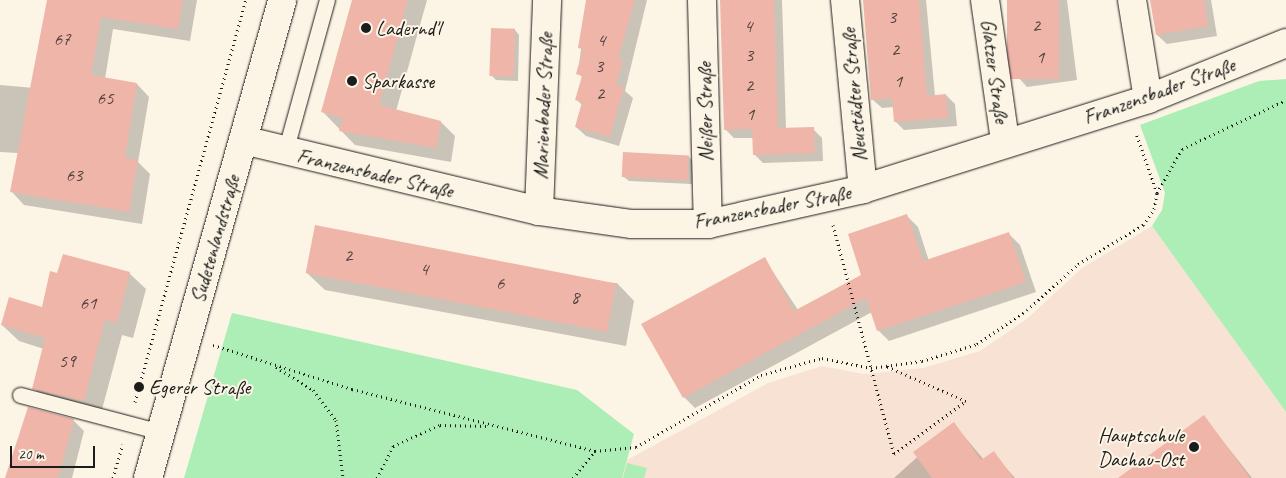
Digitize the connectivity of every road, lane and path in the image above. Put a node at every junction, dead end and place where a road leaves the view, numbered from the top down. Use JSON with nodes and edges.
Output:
{"nodes":[{"id":1,"x":246,"y":0,"type":"edge"},
{"id":2,"x":282,"y":0,"type":"edge"},
{"id":3,"x":327,"y":0,"type":"edge"},
{"id":4,"x":547,"y":0,"type":"edge"},
{"id":5,"x":702,"y":0,"type":"edge"},
{"id":6,"x":845,"y":0,"type":"edge"},
{"id":7,"x":985,"y":0,"type":"edge"},
{"id":8,"x":1132,"y":0,"type":"edge"},
{"id":9,"x":1286,"y":44,"type":"edge"},
{"id":10,"x":1286,"y":100,"type":"edge"},
{"id":11,"x":1138,"y":102,"type":"junction"},
{"id":12,"x":243,"y":140,"type":"junction"},
{"id":13,"x":1005,"y":141,"type":"junction"},
{"id":14,"x":285,"y":152,"type":"junction"},
{"id":15,"x":863,"y":189,"type":"junction"},
{"id":16,"x":1157,"y":193,"type":"junction"},
{"id":17,"x":827,"y":200,"type":"junction"},
{"id":18,"x":539,"y":211,"type":"junction"},
{"id":19,"x":708,"y":224,"type":"junction"},
{"id":20,"x":188,"y":338,"type":"junction"},
{"id":21,"x":271,"y":364,"type":"junction"},
{"id":22,"x":885,"y":366,"type":"junction"},
{"id":23,"x":871,"y":368,"type":"junction"},
{"id":24,"x":20,"y":395,"type":"dead end"},
{"id":25,"x":129,"y":423,"type":"junction"},
{"id":26,"x":493,"y":426,"type":"junction"},
{"id":27,"x":161,"y":432,"type":"junction"},
{"id":28,"x":595,"y":451,"type":"junction"},
{"id":29,"x":113,"y":478,"type":"edge"},
{"id":30,"x":148,"y":478,"type":"edge"},
{"id":31,"x":343,"y":478,"type":"edge"},
{"id":32,"x":377,"y":478,"type":"edge"},
{"id":33,"x":574,"y":478,"type":"edge"}],
"edges":[{"from":1,"to":25,"type":"path"},
{"from":2,"to":12,"type":"street","name":"Sudetenlandstraße"},
{"from":3,"to":14,"type":"lane"},
{"from":4,"to":18,"type":"street","name":"Marienbader Straße"},
{"from":5,"to":19,"type":"street","name":"Neißer Straße"},
{"from":6,"to":15,"type":"street","name":"Neustädter Straße"},
{"from":7,"to":13,"type":"street","name":"Glatzer Straße"},
{"from":8,"to":11,"type":"street"},
{"from":9,"to":11,"type":"street","name":"Franzensbader Straße"},
{"from":10,"to":16,"type":"path"},
{"from":11,"to":13,"type":"street","name":"Franzensbader Straße"},
{"from":11,"to":16,"type":"path"},
{"from":12,"to":14,"type":"street","name":"Franzensbader Straße"},
{"from":12,"to":20,"type":"street","name":"Sudetenlandstraße"},
{"from":13,"to":15,"type":"street","name":"Franzensbader Straße"},
{"from":14,"to":18,"type":"street","name":"Franzensbader Straße"},
{"from":15,"to":17,"type":"street","name":"Franzensbader Straße"},
{"from":16,"to":22,"type":"path"},
{"from":17,"to":19,"type":"street","name":"Franzensbader Straße"},
{"from":17,"to":23,"type":"path"},
{"from":18,"to":19,"type":"street","name":"Franzensbader Straße"},
{"from":20,"to":21,"type":"path"},
{"from":20,"to":27,"type":"street","name":"Sudetenlandstraße"},
{"from":21,"to":26,"type":"path"},
{"from":21,"to":31,"type":"path"},
{"from":22,"to":23,"type":"path"},
{"from":22,"to":23,"type":"path"},
{"from":23,"to":28,"type":"path"},
{"from":24,"to":25,"type":"lane"},
{"from":25,"to":27,"type":"lane"},
{"from":25,"to":29,"type":"path"},
{"from":26,"to":28,"type":"path"},
{"from":26,"to":32,"type":"path"},
{"from":27,"to":30,"type":"street","name":"Sudetenlandstraße"},
{"from":28,"to":33,"type":"path"}]}
